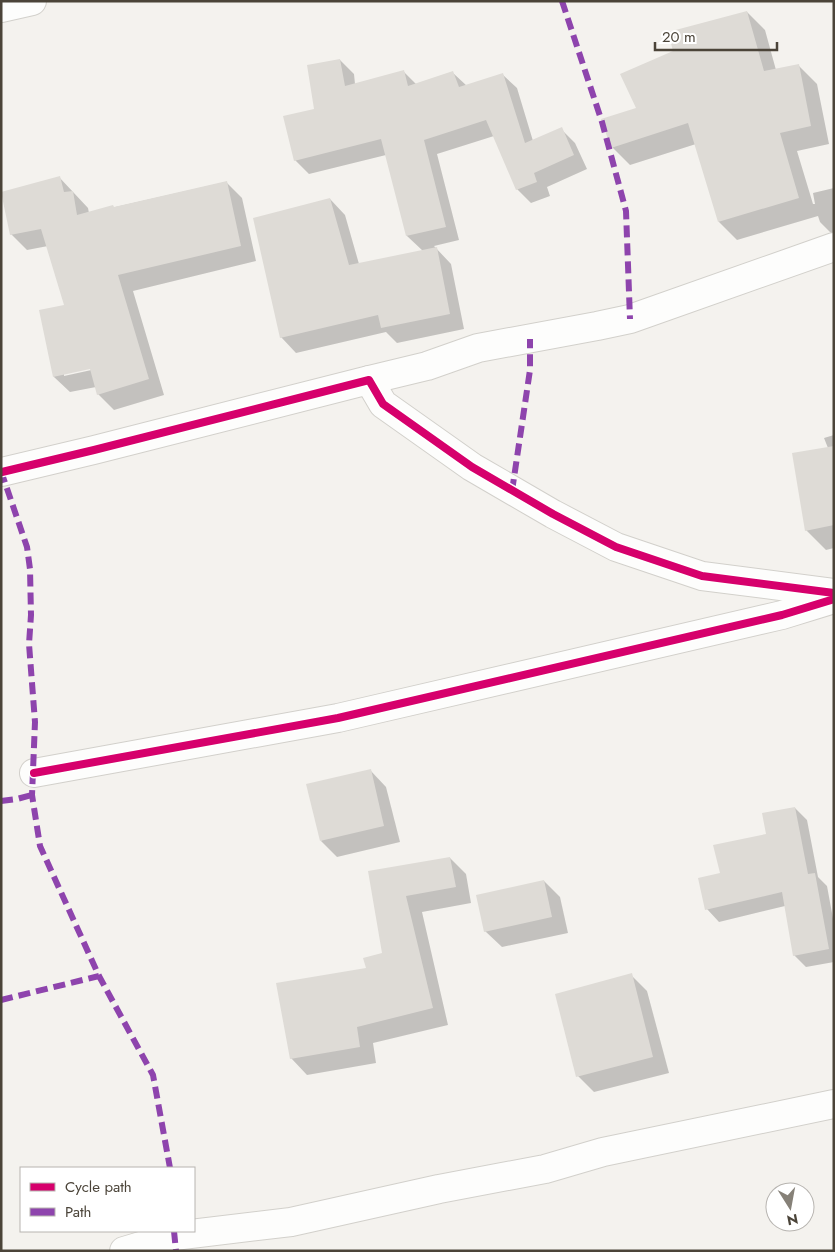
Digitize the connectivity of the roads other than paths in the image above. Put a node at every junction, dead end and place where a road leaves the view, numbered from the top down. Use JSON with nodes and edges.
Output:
{"nodes":[{"id":1,"x":32,"y":1,"type":"edge"},
{"id":2,"x":1,"y":8,"type":"edge"},
{"id":3,"x":834,"y":246,"type":"edge"},
{"id":4,"x":370,"y":380,"type":"junction"},
{"id":5,"x":2,"y":472,"type":"edge"},
{"id":6,"x":834,"y":593,"type":"edge"},
{"id":7,"x":834,"y":599,"type":"edge"},
{"id":8,"x":34,"y":773,"type":"dead end"},
{"id":9,"x":834,"y":1104,"type":"edge"},
{"id":10,"x":124,"y":1251,"type":"edge"}],
"edges":[{"from":1,"to":2,"type":"street"},
{"from":3,"to":4,"type":"street"},
{"from":4,"to":5,"type":"street"},
{"from":4,"to":6,"type":"street"},
{"from":7,"to":8,"type":"street"},
{"from":9,"to":10,"type":"street"}]}
